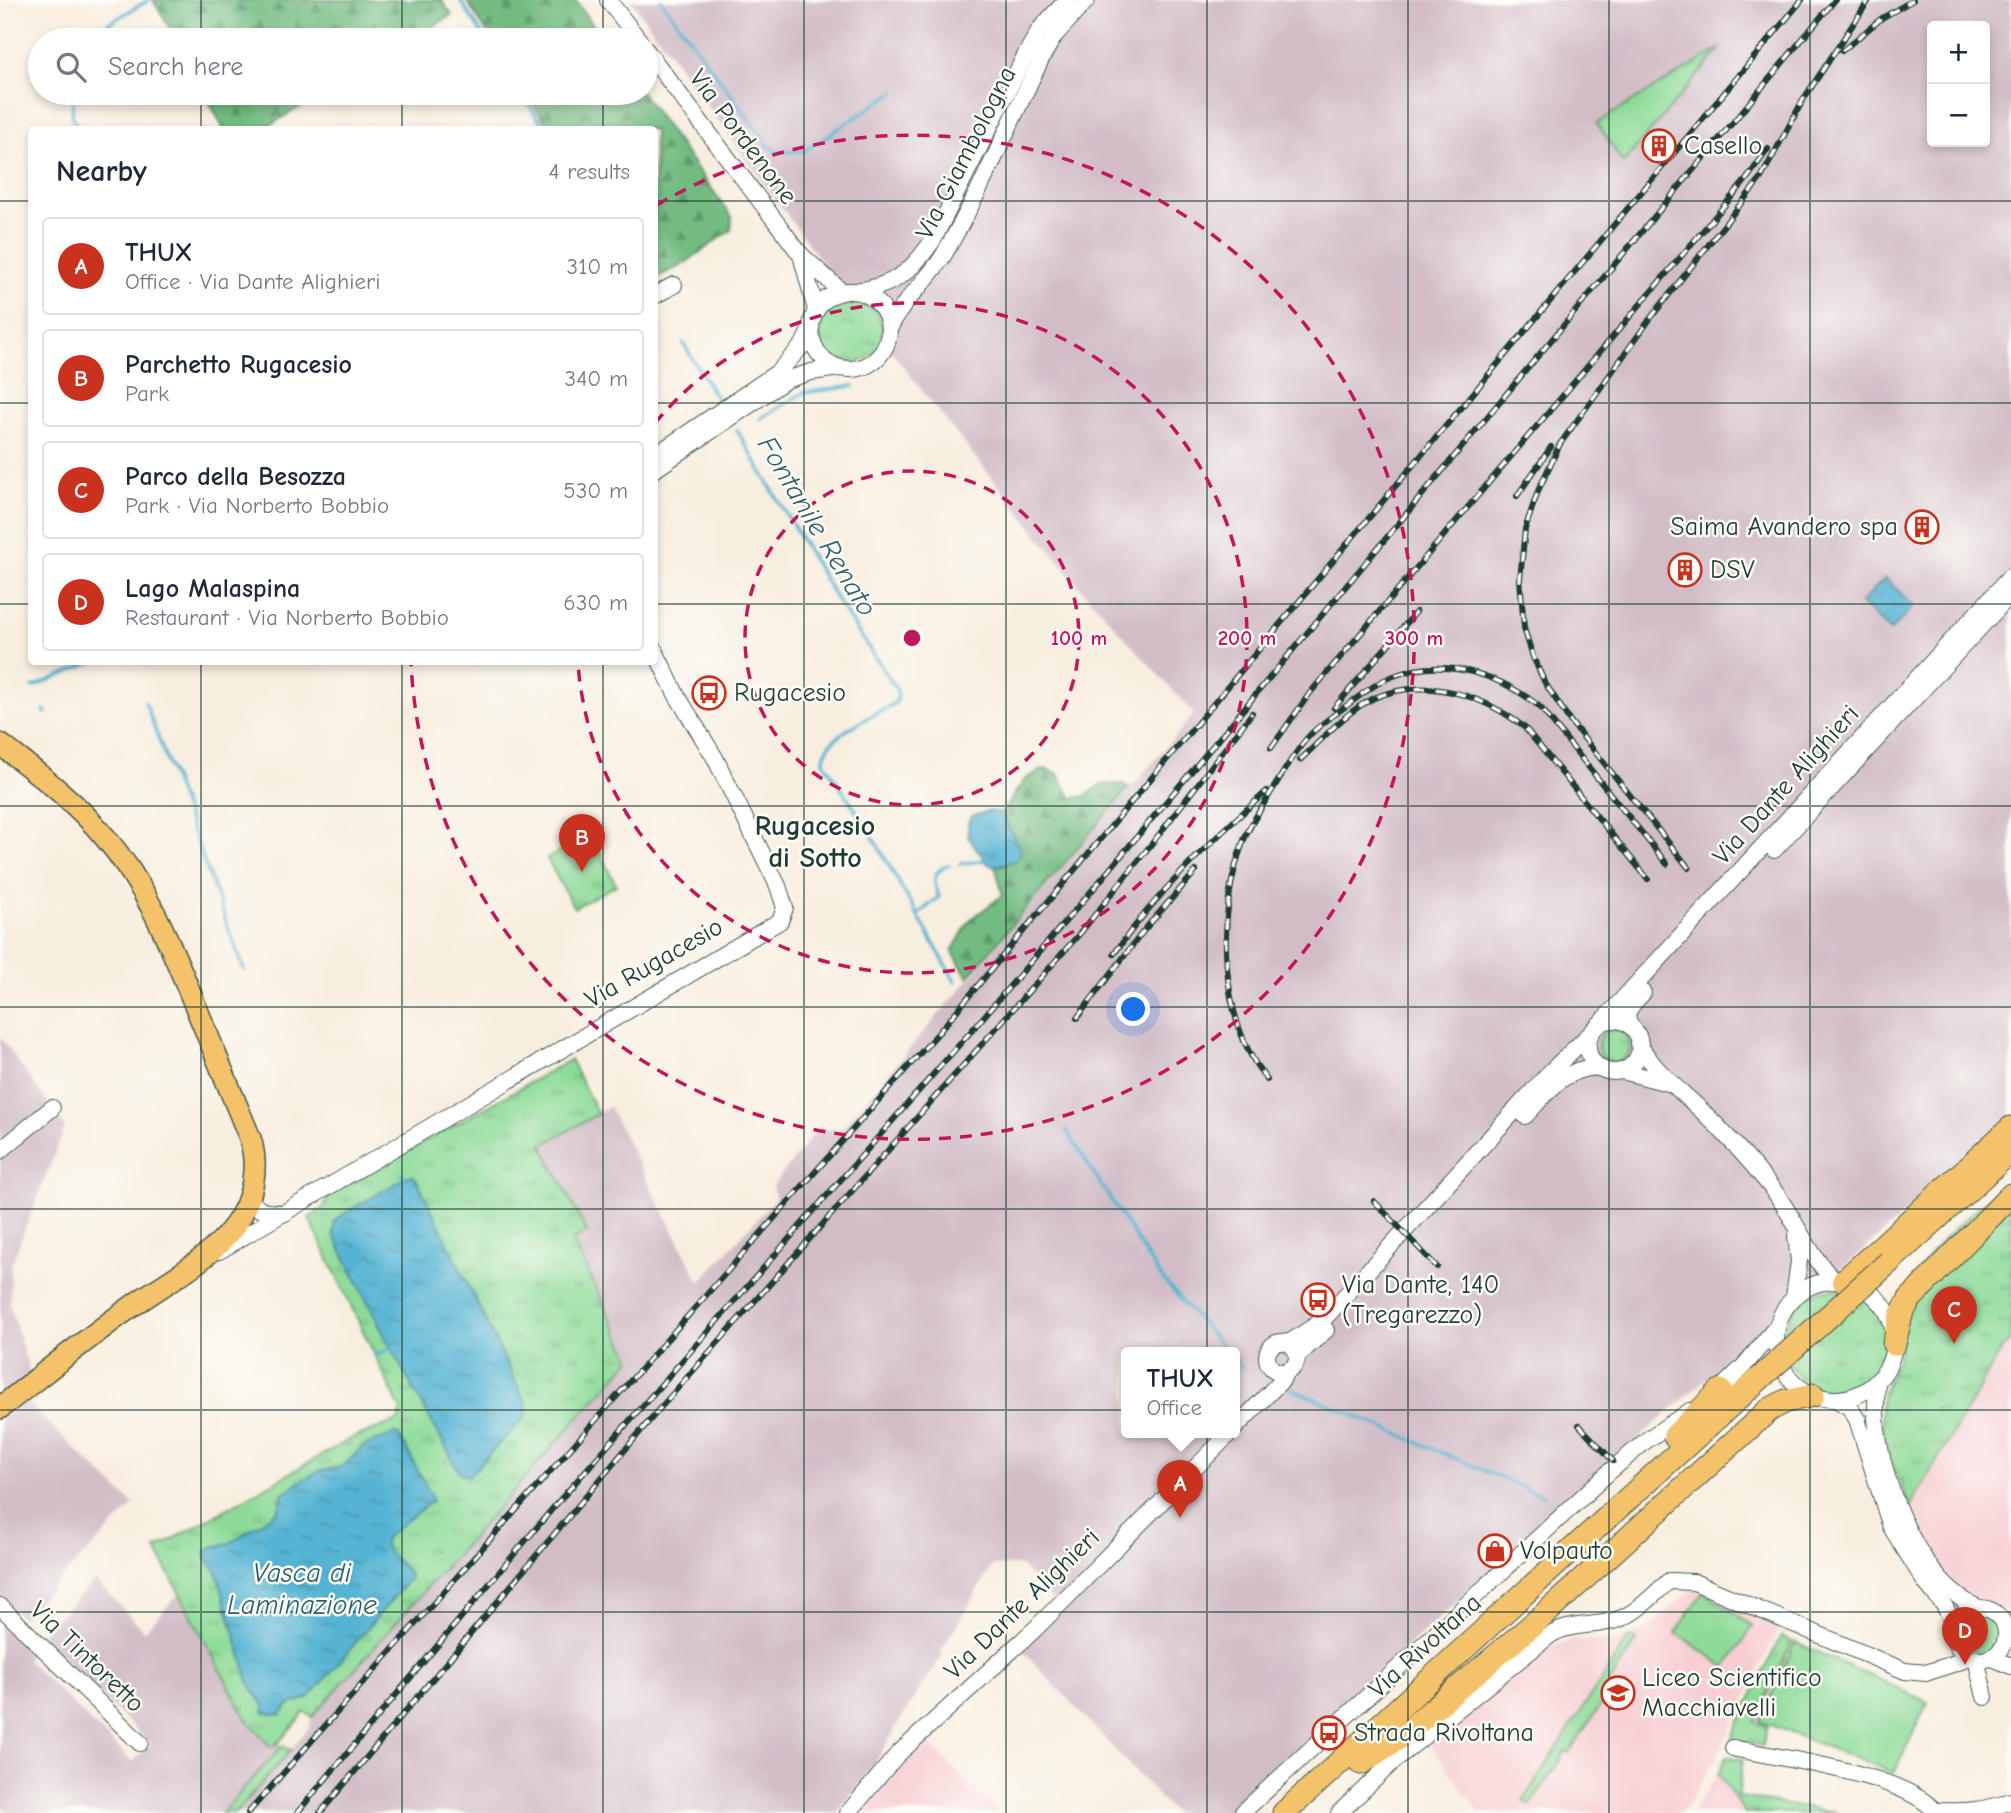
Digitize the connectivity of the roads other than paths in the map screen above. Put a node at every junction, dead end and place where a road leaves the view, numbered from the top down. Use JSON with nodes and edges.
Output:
{"nodes":[{"id":1,"x":608,"y":0,"type":"edge"},
{"id":2,"x":1067,"y":0,"type":"edge"},
{"id":3,"x":1087,"y":0,"type":"edge"},
{"id":4,"x":630,"y":28,"type":"edge"},
{"id":5,"x":658,"y":66,"type":"edge"},
{"id":6,"x":801,"y":255,"type":"junction"},
{"id":7,"x":674,"y":285,"type":"dead end"},
{"id":8,"x":849,"y":291,"type":"junction"},
{"id":9,"x":658,"y":294,"type":"edge"},
{"id":10,"x":816,"y":310,"type":"junction"},
{"id":11,"x":811,"y":328,"type":"junction"},
{"id":12,"x":889,"y":329,"type":"junction"},
{"id":13,"x":841,"y":368,"type":"junction"},
{"id":14,"x":658,"y":453,"type":"edge"},
{"id":15,"x":658,"y":467,"type":"edge"},
{"id":16,"x":2011,"y":576,"type":"edge"},
{"id":17,"x":2011,"y":594,"type":"edge"},
{"id":18,"x":658,"y":657,"type":"edge"},
{"id":19,"x":0,"y":744,"type":"edge"},
{"id":20,"x":1630,"y":1026,"type":"junction"},
{"id":21,"x":1595,"y":1029,"type":"junction"},
{"id":22,"x":1639,"y":1044,"type":"junction"},
{"id":23,"x":1600,"y":1068,"type":"junction"},
{"id":24,"x":1622,"y":1071,"type":"junction"},
{"id":25,"x":1670,"y":1084,"type":"junction"},
{"id":26,"x":1532,"y":1100,"type":"junction"},
{"id":27,"x":51,"y":1108,"type":"dead end"},
{"id":28,"x":2011,"y":1128,"type":"edge"},
{"id":29,"x":0,"y":1151,"type":"edge"},
{"id":30,"x":2011,"y":1151,"type":"edge"},
{"id":31,"x":2011,"y":1170,"type":"edge"},
{"id":32,"x":2011,"y":1195,"type":"edge"},
{"id":33,"x":252,"y":1201,"type":"junction"},
{"id":34,"x":289,"y":1210,"type":"junction"},
{"id":35,"x":1793,"y":1220,"type":"junction"},
{"id":36,"x":1894,"y":1268,"type":"junction"},
{"id":37,"x":1840,"y":1281,"type":"junction"},
{"id":38,"x":159,"y":1288,"type":"junction"},
{"id":39,"x":1794,"y":1297,"type":"junction"},
{"id":40,"x":1777,"y":1325,"type":"junction"},
{"id":41,"x":1894,"y":1344,"type":"junction"},
{"id":42,"x":1293,"y":1350,"type":"junction"},
{"id":43,"x":1279,"y":1369,"type":"junction"},
{"id":44,"x":1877,"y":1381,"type":"junction"},
{"id":45,"x":1764,"y":1385,"type":"junction"},
{"id":46,"x":1720,"y":1391,"type":"junction"},
{"id":47,"x":1824,"y":1397,"type":"junction"},
{"id":48,"x":0,"y":1408,"type":"edge"},
{"id":49,"x":1240,"y":1424,"type":"edge"},
{"id":50,"x":1226,"y":1438,"type":"edge"},
{"id":51,"x":0,"y":1606,"type":"edge"},
{"id":52,"x":1979,"y":1608,"type":"junction"},
{"id":53,"x":1955,"y":1626,"type":"junction"},
{"id":54,"x":2008,"y":1637,"type":"edge"},
{"id":55,"x":1981,"y":1658,"type":"junction"},
{"id":56,"x":2011,"y":1666,"type":"edge"},
{"id":57,"x":1374,"y":1730,"type":"junction"},
{"id":58,"x":140,"y":1743,"type":"dead end"},
{"id":59,"x":1733,"y":1748,"type":"dead end"},
{"id":60,"x":1361,"y":1763,"type":"junction"},
{"id":61,"x":1337,"y":1764,"type":"junction"},
{"id":62,"x":2011,"y":1801,"type":"edge"},
{"id":63,"x":1983,"y":1811,"type":"edge"},
{"id":64,"x":1936,"y":1812,"type":"edge"},
{"id":65,"x":848,"y":1813,"type":"edge"},
{"id":66,"x":1242,"y":1813,"type":"edge"},
{"id":67,"x":1275,"y":1813,"type":"edge"},
{"id":68,"x":1284,"y":1813,"type":"edge"},
{"id":69,"x":1307,"y":1813,"type":"edge"},
{"id":70,"x":1339,"y":1813,"type":"edge"}],
"edges":[{"from":1,"to":4,"type":"street"},
{"from":2,"to":8,"type":"street","name":"Via Giambologna"},
{"from":3,"to":12,"type":"street","name":"Via Giambologna"},
{"from":5,"to":6,"type":"street","name":"Via Pordenone"},
{"from":6,"to":8,"type":"street","name":"Via Pordenone"},
{"from":6,"to":10,"type":"street","name":"Via Pordenone"},
{"from":7,"to":9,"type":"street"},
{"from":8,"to":10,"type":"street"},
{"from":8,"to":12,"type":"street"},
{"from":10,"to":11,"type":"street"},
{"from":11,"to":13,"type":"street"},
{"from":11,"to":14,"type":"street"},
{"from":12,"to":13,"type":"street"},
{"from":13,"to":15,"type":"street"},
{"from":16,"to":21,"type":"street","name":"Via Dante Alighieri"},
{"from":17,"to":20,"type":"street","name":"Via Dante Alighieri"},
{"from":18,"to":34,"type":"street","name":"Via Rugacesio"},
{"from":19,"to":33,"type":"main road"},
{"from":20,"to":21,"type":"street"},
{"from":20,"to":22,"type":"street"},
{"from":21,"to":23,"type":"street"},
{"from":21,"to":26,"type":"street","name":"Via Dante Alighieri"},
{"from":22,"to":24,"type":"street"},
{"from":22,"to":25,"type":"street"},
{"from":23,"to":24,"type":"street"},
{"from":23,"to":26,"type":"street","name":"Via Dante Alighieri"},
{"from":24,"to":25,"type":"street"},
{"from":25,"to":35,"type":"street"},
{"from":26,"to":42,"type":"street","name":"Via Dante Alighieri"},
{"from":27,"to":29,"type":"street"},
{"from":28,"to":37,"type":"highway"},
{"from":30,"to":36,"type":"highway"},
{"from":31,"to":36,"type":"highway"},
{"from":32,"to":41,"type":"highway"},
{"from":33,"to":34,"type":"street"},
{"from":33,"to":38,"type":"main road"},
{"from":34,"to":38,"type":"street"},
{"from":35,"to":37,"type":"street"},
{"from":35,"to":39,"type":"street"},
{"from":36,"to":45,"type":"highway","bridge":true},
{"from":37,"to":39,"type":"street"},
{"from":37,"to":41,"type":"street"},
{"from":38,"to":48,"type":"main road"},
{"from":39,"to":40,"type":"street"},
{"from":40,"to":46,"type":"street"},
{"from":40,"to":47,"type":"street"},
{"from":41,"to":44,"type":"street"},
{"from":42,"to":43,"type":"street"},
{"from":42,"to":43,"type":"street"},
{"from":43,"to":49,"type":"street","name":"Via Dante Alighieri"},
{"from":44,"to":47,"type":"street"},
{"from":44,"to":52,"type":"street"},
{"from":45,"to":57,"type":"highway","name":"Via Rivoltana"},
{"from":45,"to":60,"type":"highway","name":"Via Rivoltana"},
{"from":46,"to":57,"type":"highway"},
{"from":46,"to":66,"type":"street"},
{"from":47,"to":53,"type":"street"},
{"from":47,"to":60,"type":"highway"},
{"from":50,"to":65,"type":"street","name":"Via Dante Alighieri"},
{"from":51,"to":58,"type":"street","name":"Via Tintoretto"},
{"from":52,"to":53,"type":"street"},
{"from":52,"to":54,"type":"street"},
{"from":53,"to":55,"type":"street"},
{"from":54,"to":55,"type":"street"},
{"from":55,"to":56,"type":"street"},
{"from":55,"to":70,"type":"street"},
{"from":57,"to":61,"type":"highway","name":"Via Rivoltana"},
{"from":59,"to":64,"type":"street"},
{"from":60,"to":69,"type":"highway","name":"Via Rivoltana"},
{"from":61,"to":67,"type":"highway"},
{"from":61,"to":68,"type":"highway","name":"Via Rivoltana"},
{"from":62,"to":63,"type":"street"},
{"from":63,"to":64,"type":"street"}]}
